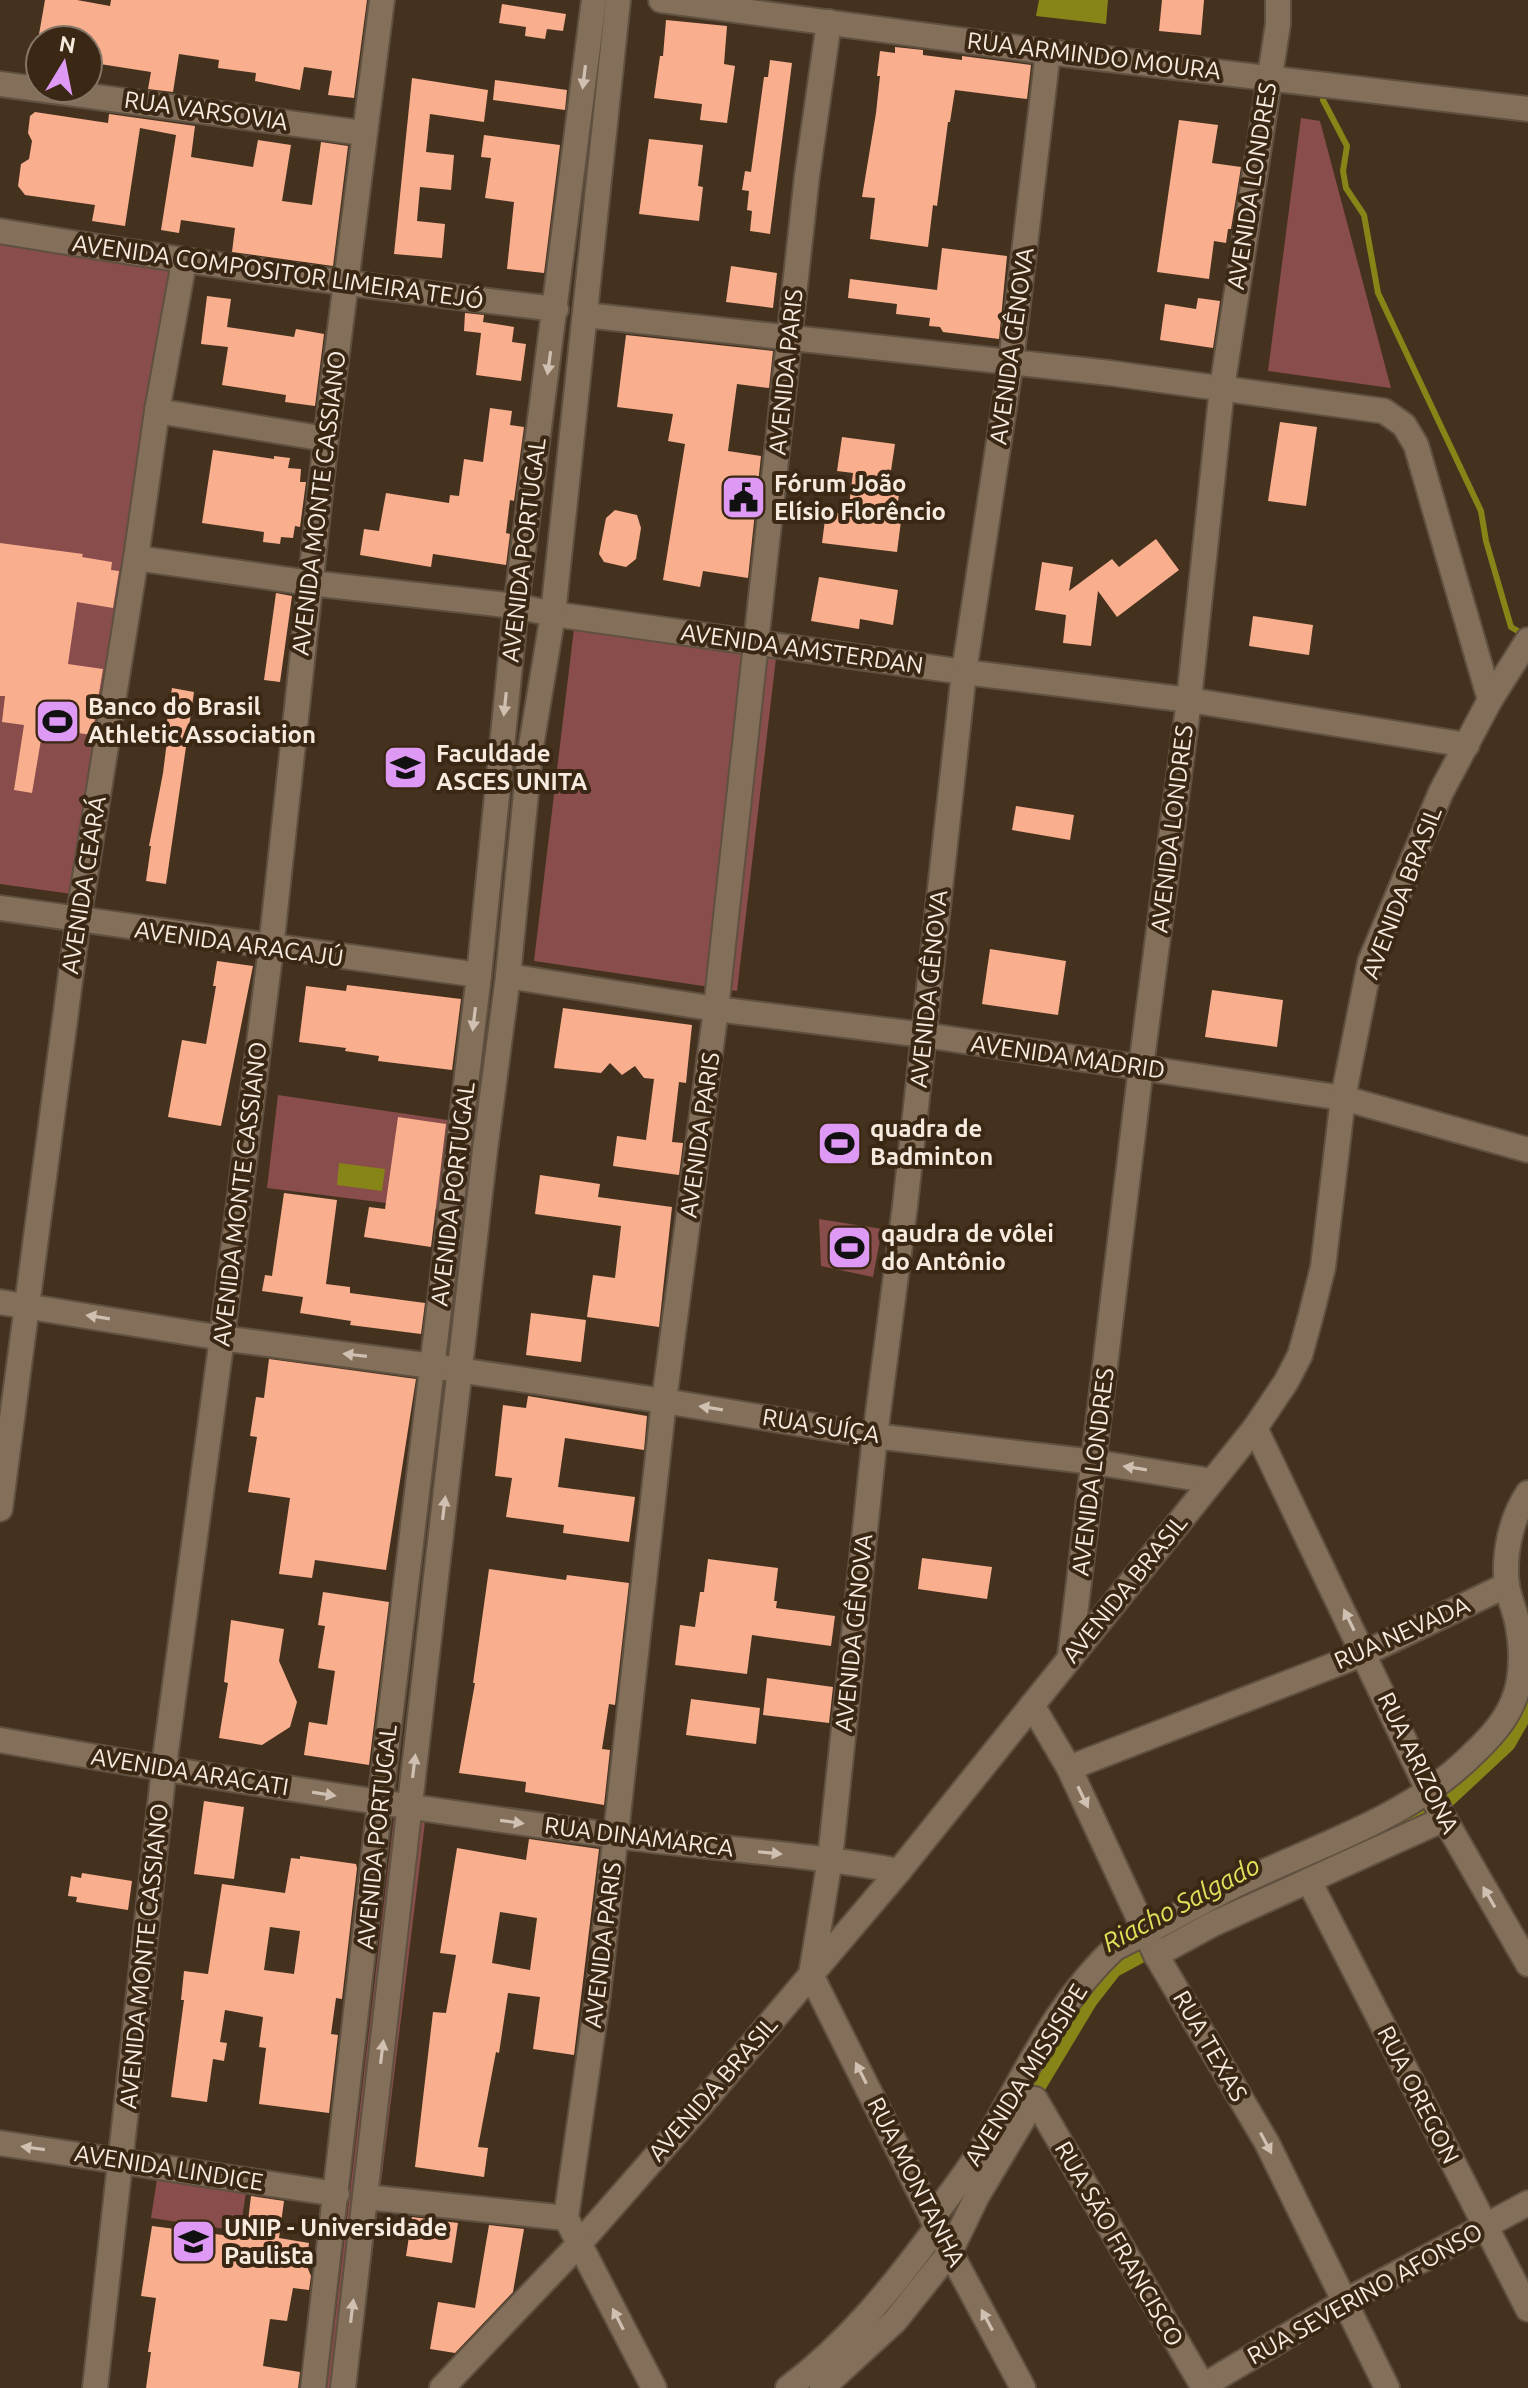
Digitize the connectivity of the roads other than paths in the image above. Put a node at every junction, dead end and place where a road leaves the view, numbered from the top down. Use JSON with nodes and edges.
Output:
{"nodes":[{"id":1,"x":382,"y":0,"type":"edge"},
{"id":2,"x":594,"y":0,"type":"edge"},
{"id":3,"x":618,"y":0,"type":"edge"},
{"id":4,"x":661,"y":0,"type":"edge"},
{"id":5,"x":1278,"y":0,"type":"edge"},
{"id":6,"x":829,"y":22,"type":"junction"},
{"id":7,"x":1048,"y":52,"type":"junction"},
{"id":8,"x":1268,"y":77,"type":"junction"},
{"id":9,"x":0,"y":84,"type":"edge"},
{"id":10,"x":1528,"y":109,"type":"edge"},
{"id":11,"x":363,"y":133,"type":"junction"},
{"id":12,"x":0,"y":231,"type":"edge"},
{"id":13,"x":184,"y":262,"type":"junction"},
{"id":14,"x":345,"y":285,"type":"junction"},
{"id":15,"x":556,"y":309,"type":"junction"},
{"id":16,"x":585,"y":315,"type":"junction"},
{"id":17,"x":790,"y":338,"type":"junction"},
{"id":18,"x":1011,"y":362,"type":"junction"},
{"id":19,"x":1222,"y":388,"type":"junction"},
{"id":20,"x":157,"y":411,"type":"junction"},
{"id":21,"x":326,"y":439,"type":"junction"},
{"id":22,"x":136,"y":558,"type":"junction"},
{"id":23,"x":310,"y":583,"type":"junction"},
{"id":24,"x":516,"y":606,"type":"junction"},
{"id":25,"x":553,"y":614,"type":"junction"},
{"id":26,"x":1528,"y":640,"type":"edge"},
{"id":27,"x":756,"y":642,"type":"junction"},
{"id":28,"x":964,"y":672,"type":"junction"},
{"id":29,"x":1189,"y":700,"type":"junction"},
{"id":30,"x":1490,"y":700,"type":"junction"},
{"id":31,"x":1467,"y":745,"type":"junction"},
{"id":32,"x":0,"y":908,"type":"edge"},
{"id":33,"x":78,"y":921,"type":"junction"},
{"id":34,"x":271,"y":948,"type":"junction"},
{"id":35,"x":479,"y":975,"type":"junction"},
{"id":36,"x":508,"y":976,"type":"junction"},
{"id":37,"x":716,"y":1009,"type":"junction"},
{"id":38,"x":924,"y":1035,"type":"junction"},
{"id":39,"x":1141,"y":1067,"type":"junction"},
{"id":40,"x":1343,"y":1098,"type":"junction"},
{"id":41,"x":1528,"y":1150,"type":"edge"},
{"id":42,"x":0,"y":1302,"type":"edge"},
{"id":43,"x":28,"y":1306,"type":"junction"},
{"id":44,"x":222,"y":1338,"type":"junction"},
{"id":45,"x":432,"y":1366,"type":"junction"},
{"id":46,"x":460,"y":1370,"type":"junction"},
{"id":47,"x":664,"y":1401,"type":"junction"},
{"id":48,"x":1255,"y":1428,"type":"junction"},
{"id":49,"x":875,"y":1436,"type":"junction"},
{"id":50,"x":1094,"y":1462,"type":"junction"},
{"id":51,"x":1212,"y":1481,"type":"junction"},
{"id":52,"x":1528,"y":1493,"type":"edge"},
{"id":53,"x":0,"y":1509,"type":"edge"},
{"id":54,"x":1507,"y":1585,"type":"junction"},
{"id":55,"x":1365,"y":1653,"type":"junction"},
{"id":56,"x":1070,"y":1658,"type":"junction"},
{"id":57,"x":1032,"y":1705,"type":"junction"},
{"id":58,"x":0,"y":1740,"type":"edge"},
{"id":59,"x":1069,"y":1768,"type":"junction"},
{"id":60,"x":164,"y":1770,"type":"junction"},
{"id":61,"x":380,"y":1802,"type":"junction"},
{"id":62,"x":1436,"y":1806,"type":"junction"},
{"id":63,"x":409,"y":1807,"type":"junction"},
{"id":64,"x":616,"y":1836,"type":"junction"},
{"id":65,"x":830,"y":1859,"type":"junction"},
{"id":66,"x":899,"y":1871,"type":"junction"},
{"id":67,"x":1309,"y":1881,"type":"junction"},
{"id":68,"x":1152,"y":1946,"type":"junction"},
{"id":69,"x":1528,"y":1964,"type":"edge"},
{"id":70,"x":811,"y":1975,"type":"junction"},
{"id":71,"x":1035,"y":2099,"type":"joint"},
{"id":72,"x":0,"y":2143,"type":"edge"},
{"id":73,"x":122,"y":2160,"type":"junction"},
{"id":74,"x":337,"y":2194,"type":"junction"},
{"id":75,"x":365,"y":2197,"type":"junction"},
{"id":76,"x":1528,"y":2203,"type":"edge"},
{"id":77,"x":566,"y":2218,"type":"junction"},
{"id":78,"x":1484,"y":2227,"type":"junction"},
{"id":79,"x":941,"y":2235,"type":"junction"},
{"id":80,"x":579,"y":2244,"type":"junction"},
{"id":81,"x":1344,"y":2302,"type":"junction"},
{"id":82,"x":1528,"y":2309,"type":"edge"},
{"id":83,"x":830,"y":2385,"type":"edge"},
{"id":84,"x":1203,"y":2387,"type":"edge"},
{"id":85,"x":95,"y":2388,"type":"edge"},
{"id":86,"x":313,"y":2388,"type":"edge"},
{"id":87,"x":343,"y":2388,"type":"edge"},
{"id":88,"x":442,"y":2388,"type":"edge"},
{"id":89,"x":654,"y":2388,"type":"edge"},
{"id":90,"x":788,"y":2388,"type":"edge"},
{"id":91,"x":1023,"y":2388,"type":"edge"},
{"id":92,"x":1387,"y":2388,"type":"edge"}],
"edges":[{"from":1,"to":11,"type":"street","name":"AVENIDA MONTE CASSIANO"},
{"from":2,"to":15,"type":"street","name":"AVENIDA PORTUGAL","one_way":true},
{"from":3,"to":16,"type":"street","name":"AVENIDA PORTUGAL"},
{"from":4,"to":6,"type":"street","name":"RUA ARMINDO MOURA"},
{"from":5,"to":8,"type":"street","name":"AVENIDA LONDRES"},
{"from":6,"to":7,"type":"street","name":"RUA ARMINDO MOURA"},
{"from":6,"to":17,"type":"street","name":"AVENIDA PARIS"},
{"from":7,"to":8,"type":"street","name":"RUA ARMINDO MOURA"},
{"from":7,"to":18,"type":"street","name":"AVENIDA GÊNOVA"},
{"from":8,"to":10,"type":"street","name":"RUA ARMINDO MOURA"},
{"from":8,"to":19,"type":"street","name":"AVENIDA LONDRES"},
{"from":9,"to":11,"type":"street","name":"RUA VARSOVIA"},
{"from":11,"to":14,"type":"street","name":"AVENIDA MONTE CASSIANO"},
{"from":12,"to":13,"type":"street","name":"AVENIDA COMPOSITOR LIMEIRA TEJÓ"},
{"from":13,"to":14,"type":"street","name":"AVENIDA COMPOSITOR LIMEIRA TEJÓ"},
{"from":13,"to":20,"type":"street","name":"AVENIDA CEARÁ"},
{"from":14,"to":15,"type":"street","name":"AVENIDA COMPOSITOR LIMEIRA TEJÓ"},
{"from":14,"to":21,"type":"street","name":"AVENIDA MONTE CASSIANO"},
{"from":15,"to":24,"type":"street","name":"AVENIDA PORTUGAL","one_way":true},
{"from":16,"to":17,"type":"street"},
{"from":16,"to":25,"type":"street","name":"AVENIDA PORTUGAL"},
{"from":17,"to":18,"type":"street"},
{"from":17,"to":27,"type":"street","name":"AVENIDA PARIS"},
{"from":18,"to":19,"type":"street"},
{"from":18,"to":28,"type":"street","name":"AVENIDA GÊNOVA"},
{"from":19,"to":29,"type":"street","name":"AVENIDA LONDRES"},
{"from":19,"to":30,"type":"street"},
{"from":20,"to":21,"type":"street"},
{"from":20,"to":22,"type":"street","name":"AVENIDA CEARÁ"},
{"from":21,"to":23,"type":"street","name":"AVENIDA MONTE CASSIANO"},
{"from":22,"to":23,"type":"street","name":"AVENIDA AMSTERDAN"},
{"from":22,"to":33,"type":"street","name":"AVENIDA CEARÁ"},
{"from":23,"to":24,"type":"street","name":"AVENIDA AMSTERDAN"},
{"from":23,"to":34,"type":"street","name":"AVENIDA MONTE CASSIANO"},
{"from":24,"to":25,"type":"street","name":"AVENIDA AMSTERDAN"},
{"from":24,"to":35,"type":"street","name":"AVENIDA PORTUGAL","one_way":true},
{"from":25,"to":27,"type":"street","name":"AVENIDA AMSTERDAN"},
{"from":25,"to":36,"type":"street","name":"AVENIDA PORTUGAL"},
{"from":26,"to":30,"type":"street","name":"AVENIDA BRASIL"},
{"from":27,"to":28,"type":"street","name":"AVENIDA AMSTERDAN"},
{"from":27,"to":37,"type":"street","name":"AVENIDA PARIS"},
{"from":28,"to":29,"type":"street","name":"AVENIDA AMSTERDAN"},
{"from":28,"to":38,"type":"street","name":"AVENIDA GÊNOVA"},
{"from":29,"to":31,"type":"street","name":"AVENIDA AMSTERDAN"},
{"from":29,"to":39,"type":"street","name":"AVENIDA LONDRES"},
{"from":30,"to":31,"type":"street","name":"AVENIDA BRASIL"},
{"from":31,"to":40,"type":"street","name":"AVENIDA BRASIL"},
{"from":32,"to":33,"type":"street","name":"AVENIDA ARACAJÚ"},
{"from":33,"to":34,"type":"street","name":"AVENIDA ARACAJÚ"},
{"from":33,"to":43,"type":"street","name":"AVENIDA CEARÁ"},
{"from":34,"to":35,"type":"street","name":"AVENIDA ARACAJÚ"},
{"from":34,"to":44,"type":"street","name":"AVENIDA MONTE CASSIANO"},
{"from":35,"to":45,"type":"street","name":"AVENIDA PORTUGAL","one_way":true},
{"from":36,"to":37,"type":"street","name":"AVENIDA MADRID"},
{"from":36,"to":46,"type":"street","name":"AVENIDA PORTUGAL"},
{"from":37,"to":38,"type":"street","name":"AVENIDA MADRID"},
{"from":37,"to":47,"type":"street","name":"AVENIDA PARIS"},
{"from":38,"to":39,"type":"street","name":"AVENIDA MADRID"},
{"from":38,"to":49,"type":"street","name":"AVENIDA GÊNOVA"},
{"from":39,"to":40,"type":"street","name":"AVENIDA MADRID"},
{"from":39,"to":50,"type":"street","name":"AVENIDA LONDRES"},
{"from":40,"to":41,"type":"street","name":"AVENIDA MADRID"},
{"from":40,"to":48,"type":"street","name":"AVENIDA BRASIL"},
{"from":42,"to":43,"type":"street","name":"RUA SUÍÇA"},
{"from":44,"to":43,"type":"street","name":"RUA SUÍÇA","one_way":true},
{"from":43,"to":53,"type":"street","name":"AVENIDA CEARÁ"},
{"from":45,"to":44,"type":"street","name":"RUA SUÍÇA","one_way":true},
{"from":44,"to":60,"type":"street","name":"AVENIDA MONTE CASSIANO"},
{"from":45,"to":46,"type":"street","name":"RUA SUÍÇA"},
{"from":45,"to":61,"type":"street","name":"AVENIDA PORTUGAL"},
{"from":46,"to":47,"type":"street","name":"RUA SUÍÇA"},
{"from":63,"to":46,"type":"street","name":"AVENIDA PORTUGAL","one_way":true},
{"from":49,"to":47,"type":"street","name":"RUA SUÍÇA","one_way":true},
{"from":47,"to":64,"type":"street","name":"AVENIDA PARIS"},
{"from":48,"to":51,"type":"street","name":"AVENIDA BRASIL"},
{"from":55,"to":48,"type":"street","name":"RUA ARIZONA","one_way":true},
{"from":49,"to":50,"type":"street","name":"RUA SUÍÇA"},
{"from":49,"to":65,"type":"street","name":"AVENIDA GÊNOVA"},
{"from":51,"to":50,"type":"street","name":"RUA SUÍÇA","one_way":true},
{"from":50,"to":56,"type":"street","name":"AVENIDA LONDRES"},
{"from":51,"to":56,"type":"street","name":"AVENIDA BRASIL"},
{"from":52,"to":54,"type":"street"},
{"from":54,"to":55,"type":"street","name":"RUA NEVADA"},
{"from":54,"to":62,"type":"street"},
{"from":55,"to":59,"type":"street","name":"RUA NEVADA"},
{"from":55,"to":62,"type":"street","name":"RUA ARIZONA"},
{"from":56,"to":57,"type":"street","name":"AVENIDA BRASIL"},
{"from":57,"to":59,"type":"street","name":"RUA TEXAS"},
{"from":57,"to":66,"type":"street","name":"AVENIDA BRASIL"},
{"from":58,"to":60,"type":"street","name":"AVENIDA ARACATI"},
{"from":59,"to":68,"type":"street","name":"RUA TEXAS","one_way":true},
{"from":60,"to":61,"type":"street","name":"AVENIDA ARACATI","one_way":true},
{"from":60,"to":73,"type":"street","name":"AVENIDA MONTE CASSIANO"},
{"from":61,"to":63,"type":"street","name":"RUA DINAMARCA"},
{"from":61,"to":74,"type":"street","name":"AVENIDA PORTUGAL"},
{"from":62,"to":67,"type":"street","name":"AVENIDA MISSISIPE"},
{"from":62,"to":68,"type":"street","name":"AVENIDA MISSISIPE"},
{"from":69,"to":62,"type":"street","name":"RUA ARIZONA","one_way":true},
{"from":63,"to":64,"type":"street","name":"RUA DINAMARCA","one_way":true},
{"from":75,"to":63,"type":"street","name":"AVENIDA PORTUGAL","one_way":true},
{"from":64,"to":65,"type":"street","name":"RUA DINAMARCA","one_way":true},
{"from":64,"to":77,"type":"street","name":"AVENIDA PARIS"},
{"from":65,"to":66,"type":"street","name":"RUA DINAMARCA"},
{"from":65,"to":70,"type":"street","name":"AVENIDA GÊNOVA"},
{"from":66,"to":70,"type":"street","name":"AVENIDA BRASIL"},
{"from":67,"to":68,"type":"street","name":"AVENIDA MISSISIPE"},
{"from":67,"to":78,"type":"street","name":"RUA OREGON"},
{"from":68,"to":79,"type":"street","name":"AVENIDA MISSISIPE"},
{"from":68,"to":81,"type":"street","name":"RUA TEXAS","one_way":true},
{"from":79,"to":70,"type":"street","name":"RUA MONTANHA","one_way":true},
{"from":70,"to":80,"type":"street","name":"AVENIDA BRASIL"},
{"from":71,"to":79,"type":"street","name":"AVENIDA MISSISIPE"},
{"from":71,"to":84,"type":"street","name":"RUA SÃO FRANCISCO"},
{"from":73,"to":72,"type":"street","name":"AVENIDA LINDICE","one_way":true},
{"from":73,"to":74,"type":"street","name":"AVENIDA LINDICE"},
{"from":73,"to":85,"type":"street","name":"AVENIDA MONTE CASSIANO"},
{"from":74,"to":86,"type":"street","name":"AVENIDA PORTUGAL"},
{"from":75,"to":77,"type":"street"},
{"from":87,"to":75,"type":"street","name":"AVENIDA PORTUGAL","one_way":true},
{"from":76,"to":78,"type":"street","name":"RUA SEVERINO AFONSO"},
{"from":77,"to":80,"type":"street"},
{"from":78,"to":81,"type":"street","name":"RUA SEVERINO AFONSO"},
{"from":78,"to":82,"type":"street","name":"RUA OREGON"},
{"from":79,"to":83,"type":"street","name":"AVENIDA MISSISIPE"},
{"from":79,"to":90,"type":"street","name":"AVENIDA MISSISIPE"},
{"from":91,"to":79,"type":"street","name":"RUA MONTANHA","one_way":true},
{"from":80,"to":88,"type":"street","name":"AVENIDA BRASIL"},
{"from":89,"to":80,"type":"street","one_way":true},
{"from":81,"to":84,"type":"street","name":"RUA SEVERINO AFONSO"},
{"from":81,"to":92,"type":"street","name":"RUA TEXAS"}]}
